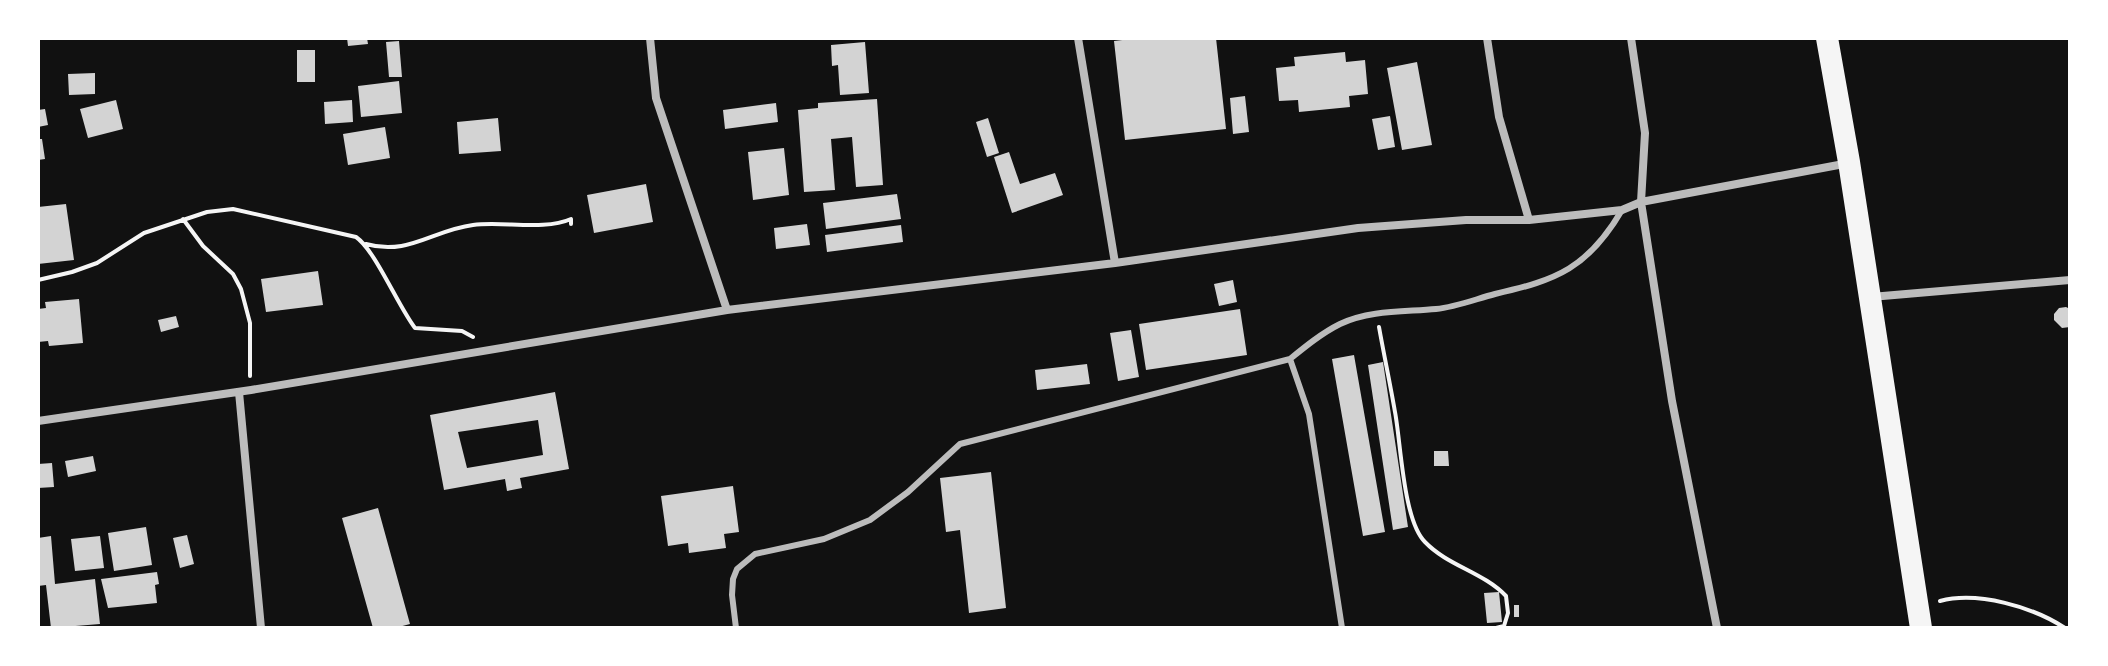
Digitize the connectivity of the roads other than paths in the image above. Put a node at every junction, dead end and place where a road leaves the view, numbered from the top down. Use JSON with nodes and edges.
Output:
{"nodes":[{"id":1,"x":650,"y":38,"type":"edge"},
{"id":2,"x":1078,"y":38,"type":"edge"},
{"id":3,"x":1487,"y":38,"type":"edge"},
{"id":4,"x":1631,"y":38,"type":"edge"},
{"id":5,"x":1827,"y":38,"type":"edge"},
{"id":6,"x":1849,"y":162,"type":"junction"},
{"id":7,"x":1641,"y":202,"type":"junction"},
{"id":8,"x":1622,"y":210,"type":"junction"},
{"id":9,"x":1529,"y":220,"type":"junction"},
{"id":10,"x":1115,"y":263,"type":"junction"},
{"id":11,"x":2070,"y":280,"type":"edge"},
{"id":12,"x":1871,"y":297,"type":"junction"},
{"id":13,"x":727,"y":310,"type":"junction"},
{"id":14,"x":1290,"y":359,"type":"junction"},
{"id":15,"x":239,"y":392,"type":"junction"},
{"id":16,"x":38,"y":421,"type":"edge"},
{"id":17,"x":1920,"y":617,"type":"edge"},
{"id":18,"x":261,"y":628,"type":"edge"},
{"id":19,"x":736,"y":628,"type":"edge"},
{"id":20,"x":1342,"y":628,"type":"edge"},
{"id":21,"x":1717,"y":628,"type":"edge"}],
"edges":[{"from":1,"to":13,"type":"street"},
{"from":2,"to":10,"type":"street"},
{"from":3,"to":9,"type":"street"},
{"from":4,"to":7,"type":"street"},
{"from":5,"to":6,"type":"highway"},
{"from":6,"to":7,"type":"street"},
{"from":6,"to":12,"type":"highway"},
{"from":7,"to":8,"type":"street"},
{"from":7,"to":21,"type":"street"},
{"from":8,"to":9,"type":"street"},
{"from":8,"to":14,"type":"lane"},
{"from":9,"to":10,"type":"street"},
{"from":10,"to":13,"type":"street"},
{"from":11,"to":12,"type":"street"},
{"from":12,"to":17,"type":"highway"},
{"from":13,"to":15,"type":"street"},
{"from":14,"to":19,"type":"lane"},
{"from":14,"to":20,"type":"lane"},
{"from":15,"to":16,"type":"street"},
{"from":15,"to":18,"type":"street"}]}
